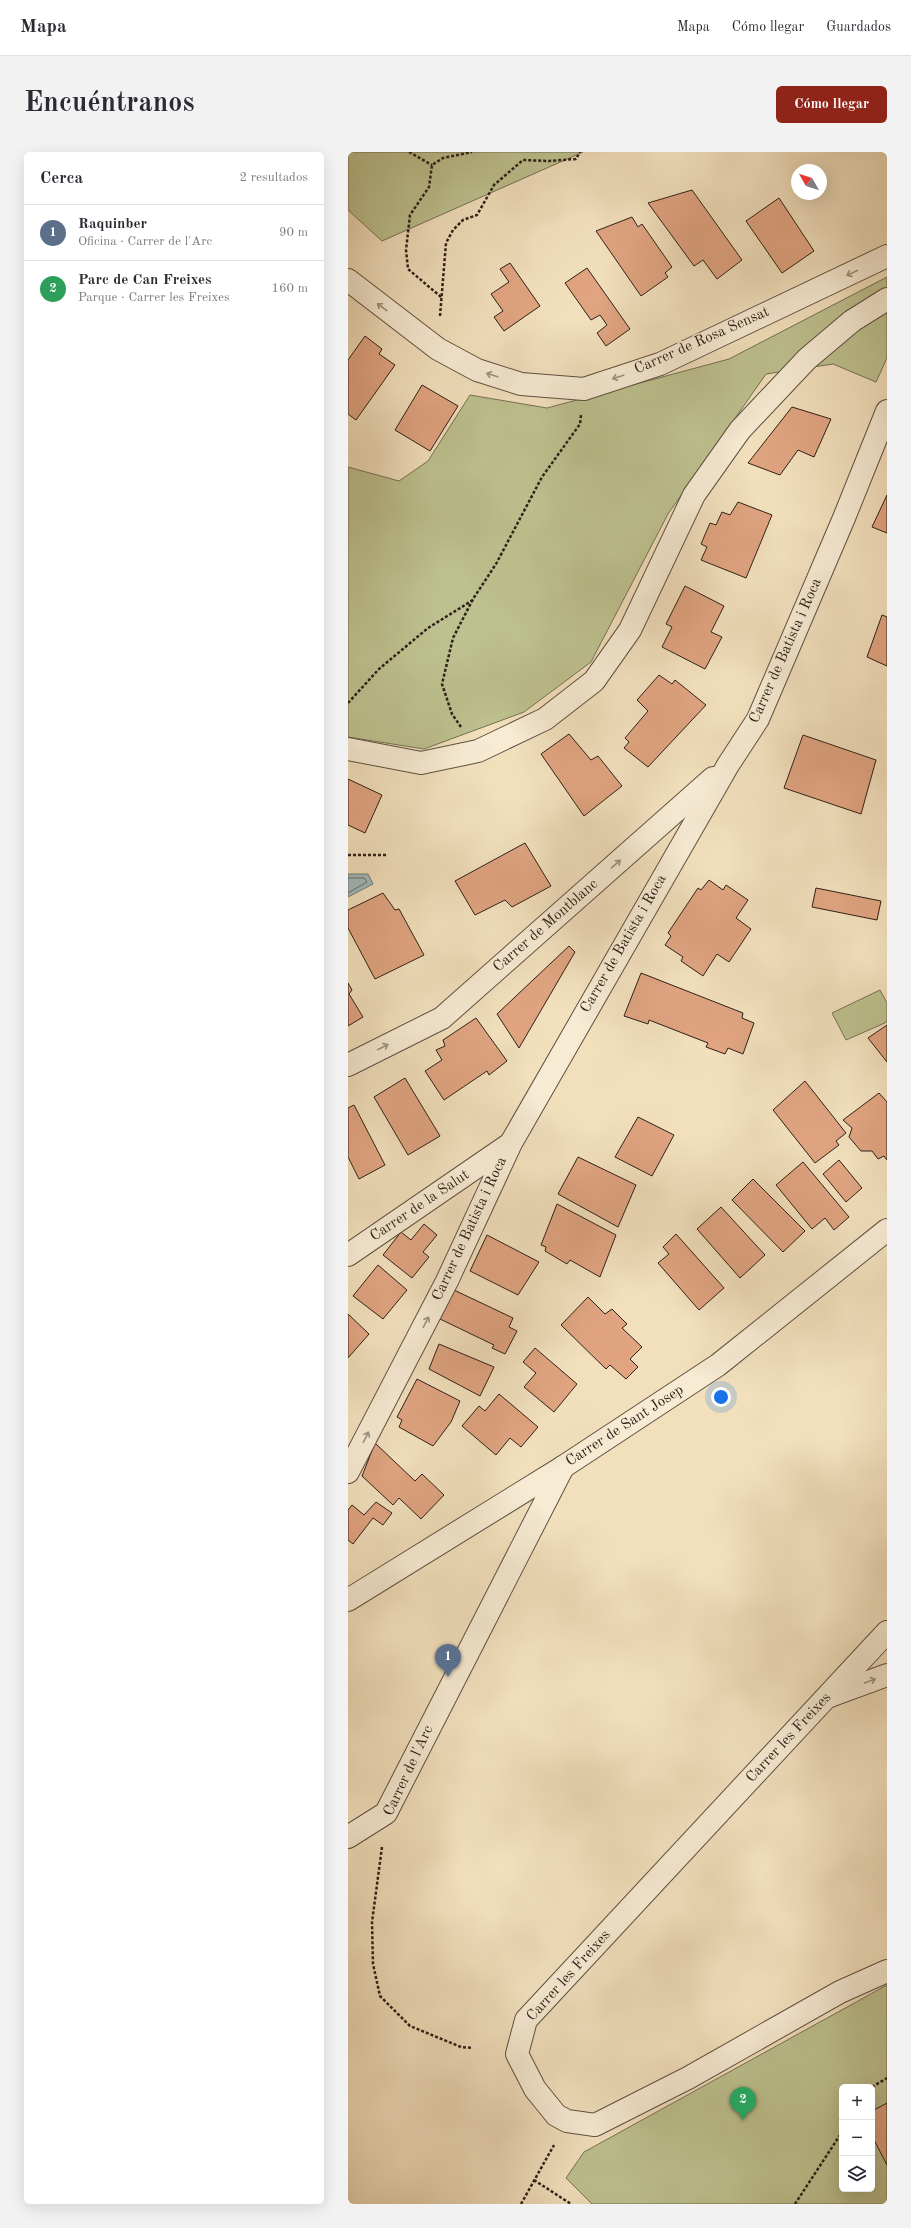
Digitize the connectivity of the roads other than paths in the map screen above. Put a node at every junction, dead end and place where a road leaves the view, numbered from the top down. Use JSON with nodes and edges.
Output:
{"nodes":[{"id":1,"x":887,"y":256,"type":"edge"},
{"id":2,"x":348,"y":280,"type":"edge"},
{"id":3,"x":887,"y":299,"type":"edge"},
{"id":4,"x":887,"y":411,"type":"edge"},
{"id":5,"x":348,"y":749,"type":"edge"},
{"id":6,"x":728,"y":766,"type":"junction"},
{"id":7,"x":348,"y":1065,"type":"edge"},
{"id":8,"x":511,"y":1143,"type":"junction"},
{"id":9,"x":887,"y":1230,"type":"edge"},
{"id":10,"x":348,"y":1255,"type":"edge"},
{"id":11,"x":563,"y":1467,"type":"junction"},
{"id":12,"x":348,"y":1472,"type":"edge"},
{"id":13,"x":348,"y":1600,"type":"edge"},
{"id":14,"x":887,"y":1632,"type":"edge"},
{"id":15,"x":887,"y":1675,"type":"edge"},
{"id":16,"x":827,"y":1697,"type":"junction"},
{"id":17,"x":348,"y":1837,"type":"edge"},
{"id":18,"x":887,"y":1971,"type":"edge"}],
"edges":[{"from":1,"to":2,"type":"street","name":"Carrer de Rosa Sensat","one_way":true},
{"from":3,"to":5,"type":"street"},
{"from":4,"to":6,"type":"street","name":"Carrer de Batista i Roca"},
{"from":7,"to":6,"type":"street","name":"Carrer de Montblanc","one_way":true},
{"from":6,"to":8,"type":"street","name":"Carrer de Batista i Roca"},
{"from":8,"to":10,"type":"street","name":"Carrer de la Salut"},
{"from":12,"to":8,"type":"street","name":"Carrer de Batista i Roca","one_way":true},
{"from":9,"to":11,"type":"street","name":"Carrer de Sant Josep"},
{"from":11,"to":13,"type":"street","name":"Carrer de Sant Josep"},
{"from":11,"to":17,"type":"street","name":"Carrer de l'Arc"},
{"from":14,"to":16,"type":"street","name":"Carrer les Freixes"},
{"from":16,"to":15,"type":"street","one_way":true},
{"from":16,"to":18,"type":"street","name":"Carrer les Freixes"}]}
